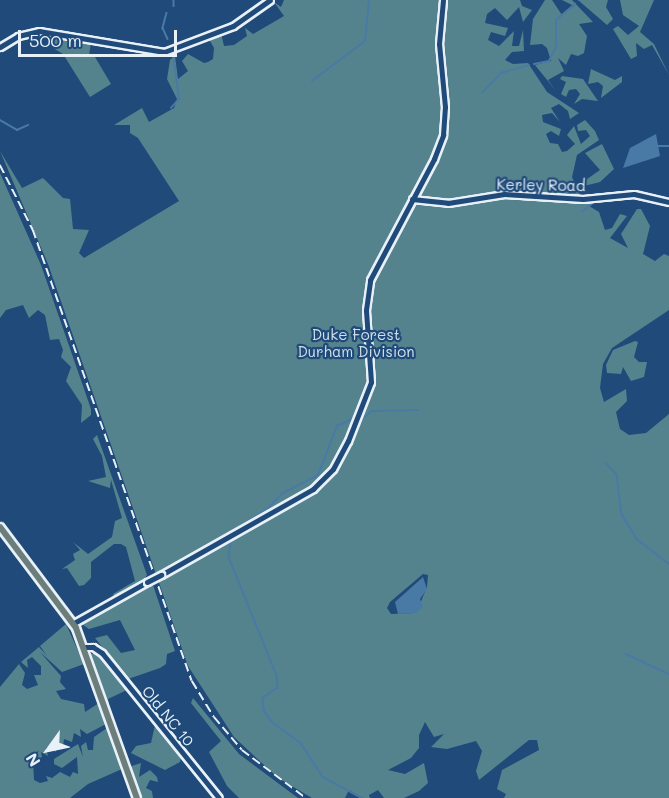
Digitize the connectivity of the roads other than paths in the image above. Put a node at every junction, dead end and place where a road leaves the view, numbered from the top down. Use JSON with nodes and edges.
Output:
{"nodes":[{"id":1,"x":270,"y":0,"type":"edge"},
{"id":2,"x":443,"y":0,"type":"edge"},
{"id":3,"x":0,"y":47,"type":"edge"},
{"id":4,"x":412,"y":199,"type":"junction"},
{"id":5,"x":669,"y":202,"type":"edge"},
{"id":6,"x":0,"y":526,"type":"edge"},
{"id":7,"x":74,"y":623,"type":"junction"},
{"id":8,"x":86,"y":649,"type":"junction"},
{"id":9,"x":137,"y":798,"type":"edge"},
{"id":10,"x":219,"y":798,"type":"edge"}],
"edges":[{"from":1,"to":3,"type":"street"},
{"from":2,"to":4,"type":"street"},
{"from":4,"to":5,"type":"street","name":"Kerley Road"},
{"from":4,"to":7,"type":"street","bridge":true},
{"from":6,"to":7,"type":"main road"},
{"from":7,"to":8,"type":"main road"},
{"from":8,"to":9,"type":"main road"},
{"from":8,"to":10,"type":"street","name":"Old NC 10"}]}
